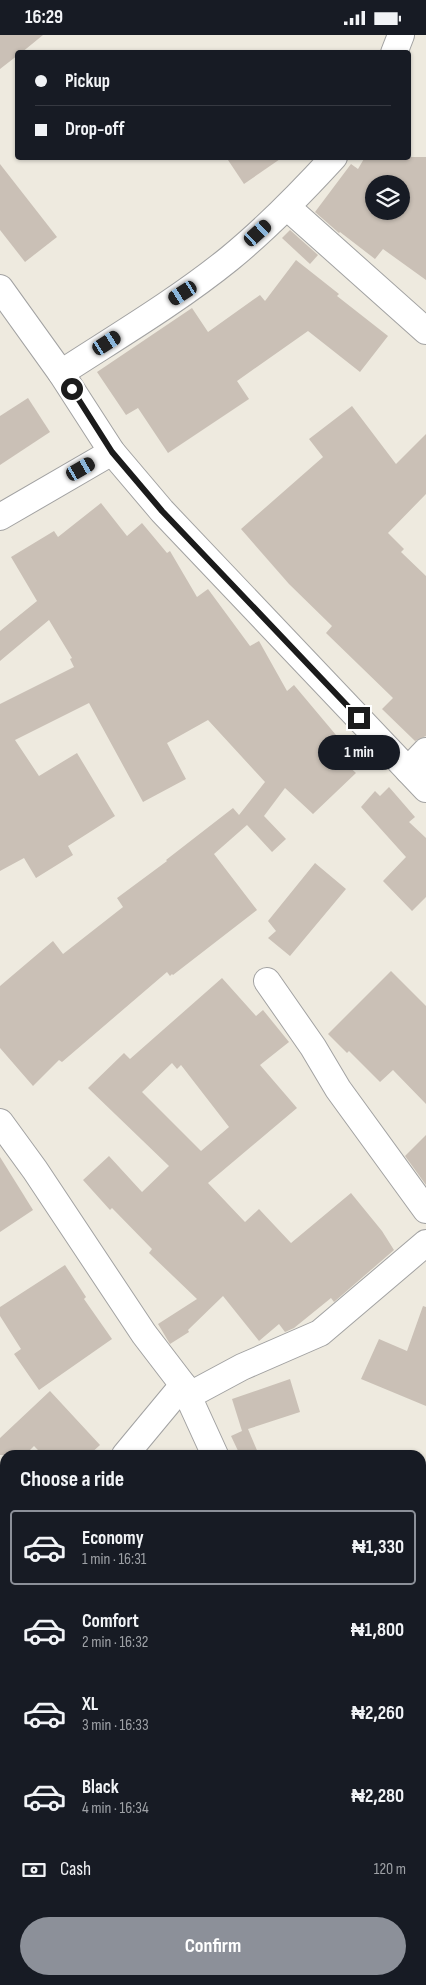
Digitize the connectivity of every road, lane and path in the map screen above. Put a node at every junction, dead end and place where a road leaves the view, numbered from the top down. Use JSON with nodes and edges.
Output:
{"nodes":[{"id":1,"x":401,"y":35,"type":"edge"},
{"id":2,"x":395,"y":50,"type":"edge"},
{"id":3,"x":331,"y":160,"type":"edge"},
{"id":4,"x":287,"y":207,"type":"junction"},
{"id":5,"x":0,"y":288,"type":"edge"},
{"id":6,"x":426,"y":331,"type":"edge"},
{"id":7,"x":61,"y":373,"type":"junction"},
{"id":8,"x":112,"y":452,"type":"junction"},
{"id":9,"x":0,"y":517,"type":"edge"},
{"id":10,"x":426,"y":751,"type":"edge"},
{"id":11,"x":408,"y":769,"type":"junction"},
{"id":12,"x":426,"y":789,"type":"edge"},
{"id":13,"x":267,"y":981,"type":"dead end"},
{"id":14,"x":0,"y":1122,"type":"edge"},
{"id":15,"x":426,"y":1210,"type":"edge"},
{"id":16,"x":426,"y":1243,"type":"edge"},
{"id":17,"x":185,"y":1391,"type":"junction"},
{"id":18,"x":130,"y":1450,"type":"edge"},
{"id":19,"x":212,"y":1450,"type":"edge"}],
"edges":[{"from":1,"to":2,"type":"street"},
{"from":3,"to":4,"type":"street"},
{"from":4,"to":6,"type":"street"},
{"from":4,"to":7,"type":"street"},
{"from":5,"to":7,"type":"street"},
{"from":7,"to":8,"type":"street"},
{"from":8,"to":9,"type":"street"},
{"from":8,"to":11,"type":"street"},
{"from":10,"to":11,"type":"street"},
{"from":11,"to":12,"type":"street"},
{"from":13,"to":15,"type":"street"},
{"from":14,"to":17,"type":"street"},
{"from":16,"to":17,"type":"street"},
{"from":17,"to":18,"type":"street"},
{"from":17,"to":19,"type":"street"}]}
